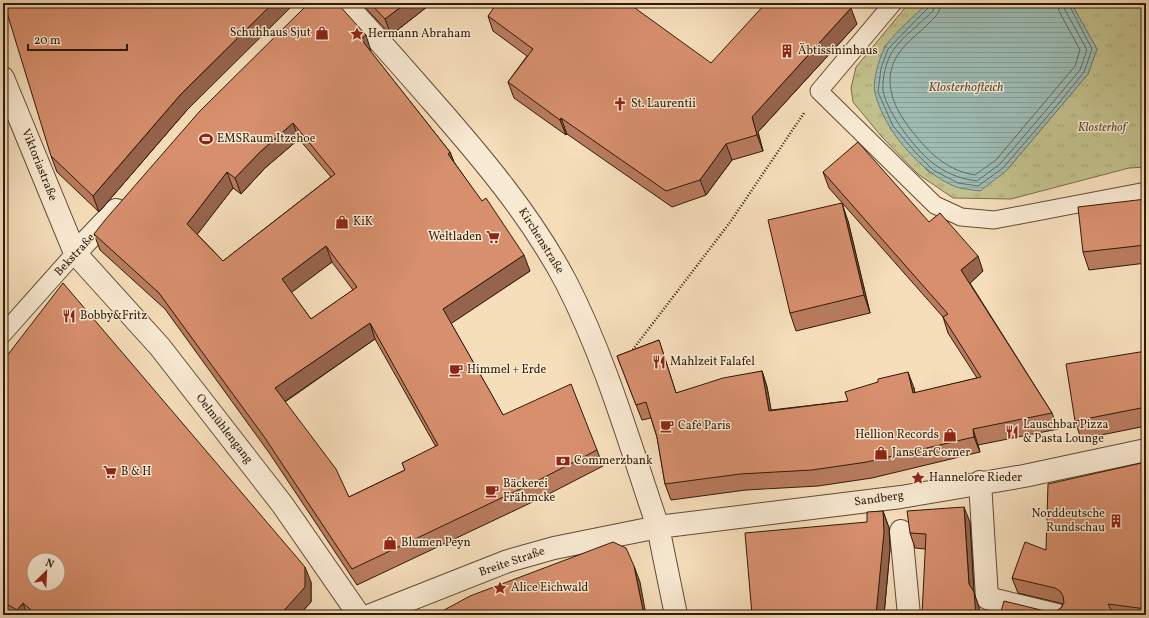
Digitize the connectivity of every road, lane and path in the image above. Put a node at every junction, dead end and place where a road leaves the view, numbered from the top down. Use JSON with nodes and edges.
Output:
{"nodes":[{"id":1,"x":344,"y":3,"type":"edge"},
{"id":2,"x":893,"y":3,"type":"edge"},
{"id":3,"x":3,"y":78,"type":"edge"},
{"id":4,"x":820,"y":91,"type":"junction"},
{"id":5,"x":1146,"y":191,"type":"edge"},
{"id":6,"x":129,"y":196,"type":"edge"},
{"id":7,"x":75,"y":253,"type":"junction"},
{"id":8,"x":3,"y":334,"type":"edge"},
{"id":9,"x":609,"y":382,"type":"junction"},
{"id":10,"x":1146,"y":450,"type":"edge"},
{"id":11,"x":980,"y":482,"type":"junction"},
{"id":12,"x":658,"y":527,"type":"junction"},
{"id":13,"x":901,"y":530,"type":"dead end"},
{"id":14,"x":359,"y":615,"type":"edge"},
{"id":15,"x":371,"y":615,"type":"edge"},
{"id":16,"x":676,"y":615,"type":"edge"},
{"id":17,"x":909,"y":615,"type":"edge"},
{"id":18,"x":1057,"y":615,"type":"edge"}],
"edges":[{"from":1,"to":9,"type":"street","name":"Kirchenstraße"},
{"from":2,"to":4,"type":"lane"},
{"from":3,"to":7,"type":"street","name":"Viktoriastraße"},
{"from":4,"to":5,"type":"lane"},
{"from":4,"to":9,"type":"path"},
{"from":6,"to":7,"type":"street","name":"Bekstraße"},
{"from":7,"to":8,"type":"lane","name":"Bekstraße"},
{"from":7,"to":14,"type":"street","name":"Oelmühlengang"},
{"from":9,"to":12,"type":"street","name":"Kirchenstraße"},
{"from":10,"to":11,"type":"street","name":"Sandberg"},
{"from":11,"to":12,"type":"street","name":"Sandberg"},
{"from":11,"to":18,"type":"street"},
{"from":12,"to":15,"type":"street","name":"Breite Straße"},
{"from":12,"to":16,"type":"street","name":"Kirchenstraße"},
{"from":13,"to":17,"type":"street"}]}
